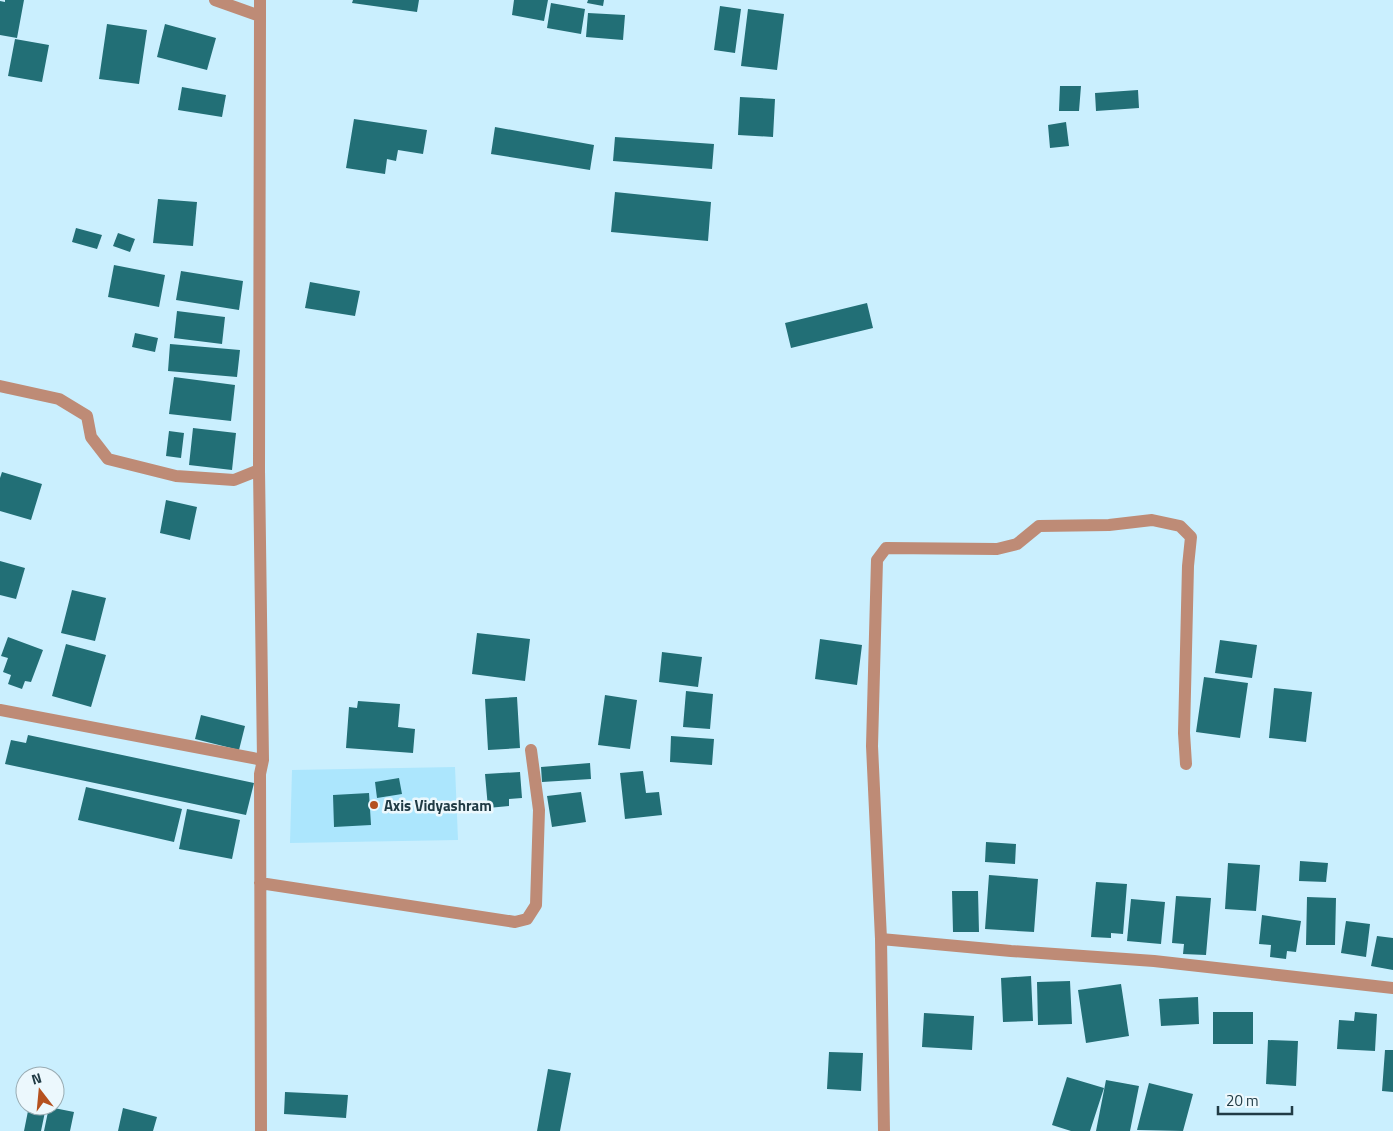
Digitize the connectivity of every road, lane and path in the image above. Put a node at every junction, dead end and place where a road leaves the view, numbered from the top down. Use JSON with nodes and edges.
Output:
{"nodes":[{"id":1,"x":215,"y":0,"type":"edge"},
{"id":2,"x":260,"y":0,"type":"edge"},
{"id":3,"x":260,"y":16,"type":"junction"},
{"id":4,"x":0,"y":386,"type":"edge"},
{"id":5,"x":259,"y":470,"type":"junction"},
{"id":6,"x":0,"y":710,"type":"edge"},
{"id":7,"x":531,"y":750,"type":"dead end"},
{"id":8,"x":263,"y":760,"type":"junction"},
{"id":9,"x":1186,"y":764,"type":"dead end"},
{"id":10,"x":260,"y":884,"type":"junction"},
{"id":11,"x":881,"y":939,"type":"junction"},
{"id":12,"x":1393,"y":988,"type":"edge"},
{"id":13,"x":261,"y":1131,"type":"edge"},
{"id":14,"x":884,"y":1131,"type":"edge"}],
"edges":[{"from":1,"to":3,"type":"street"},
{"from":2,"to":3,"type":"street"},
{"from":3,"to":5,"type":"street"},
{"from":4,"to":5,"type":"street"},
{"from":5,"to":8,"type":"street"},
{"from":6,"to":8,"type":"street"},
{"from":7,"to":10,"type":"street"},
{"from":8,"to":10,"type":"street"},
{"from":9,"to":11,"type":"street"},
{"from":10,"to":13,"type":"street"},
{"from":11,"to":12,"type":"street"},
{"from":11,"to":14,"type":"street"}]}
